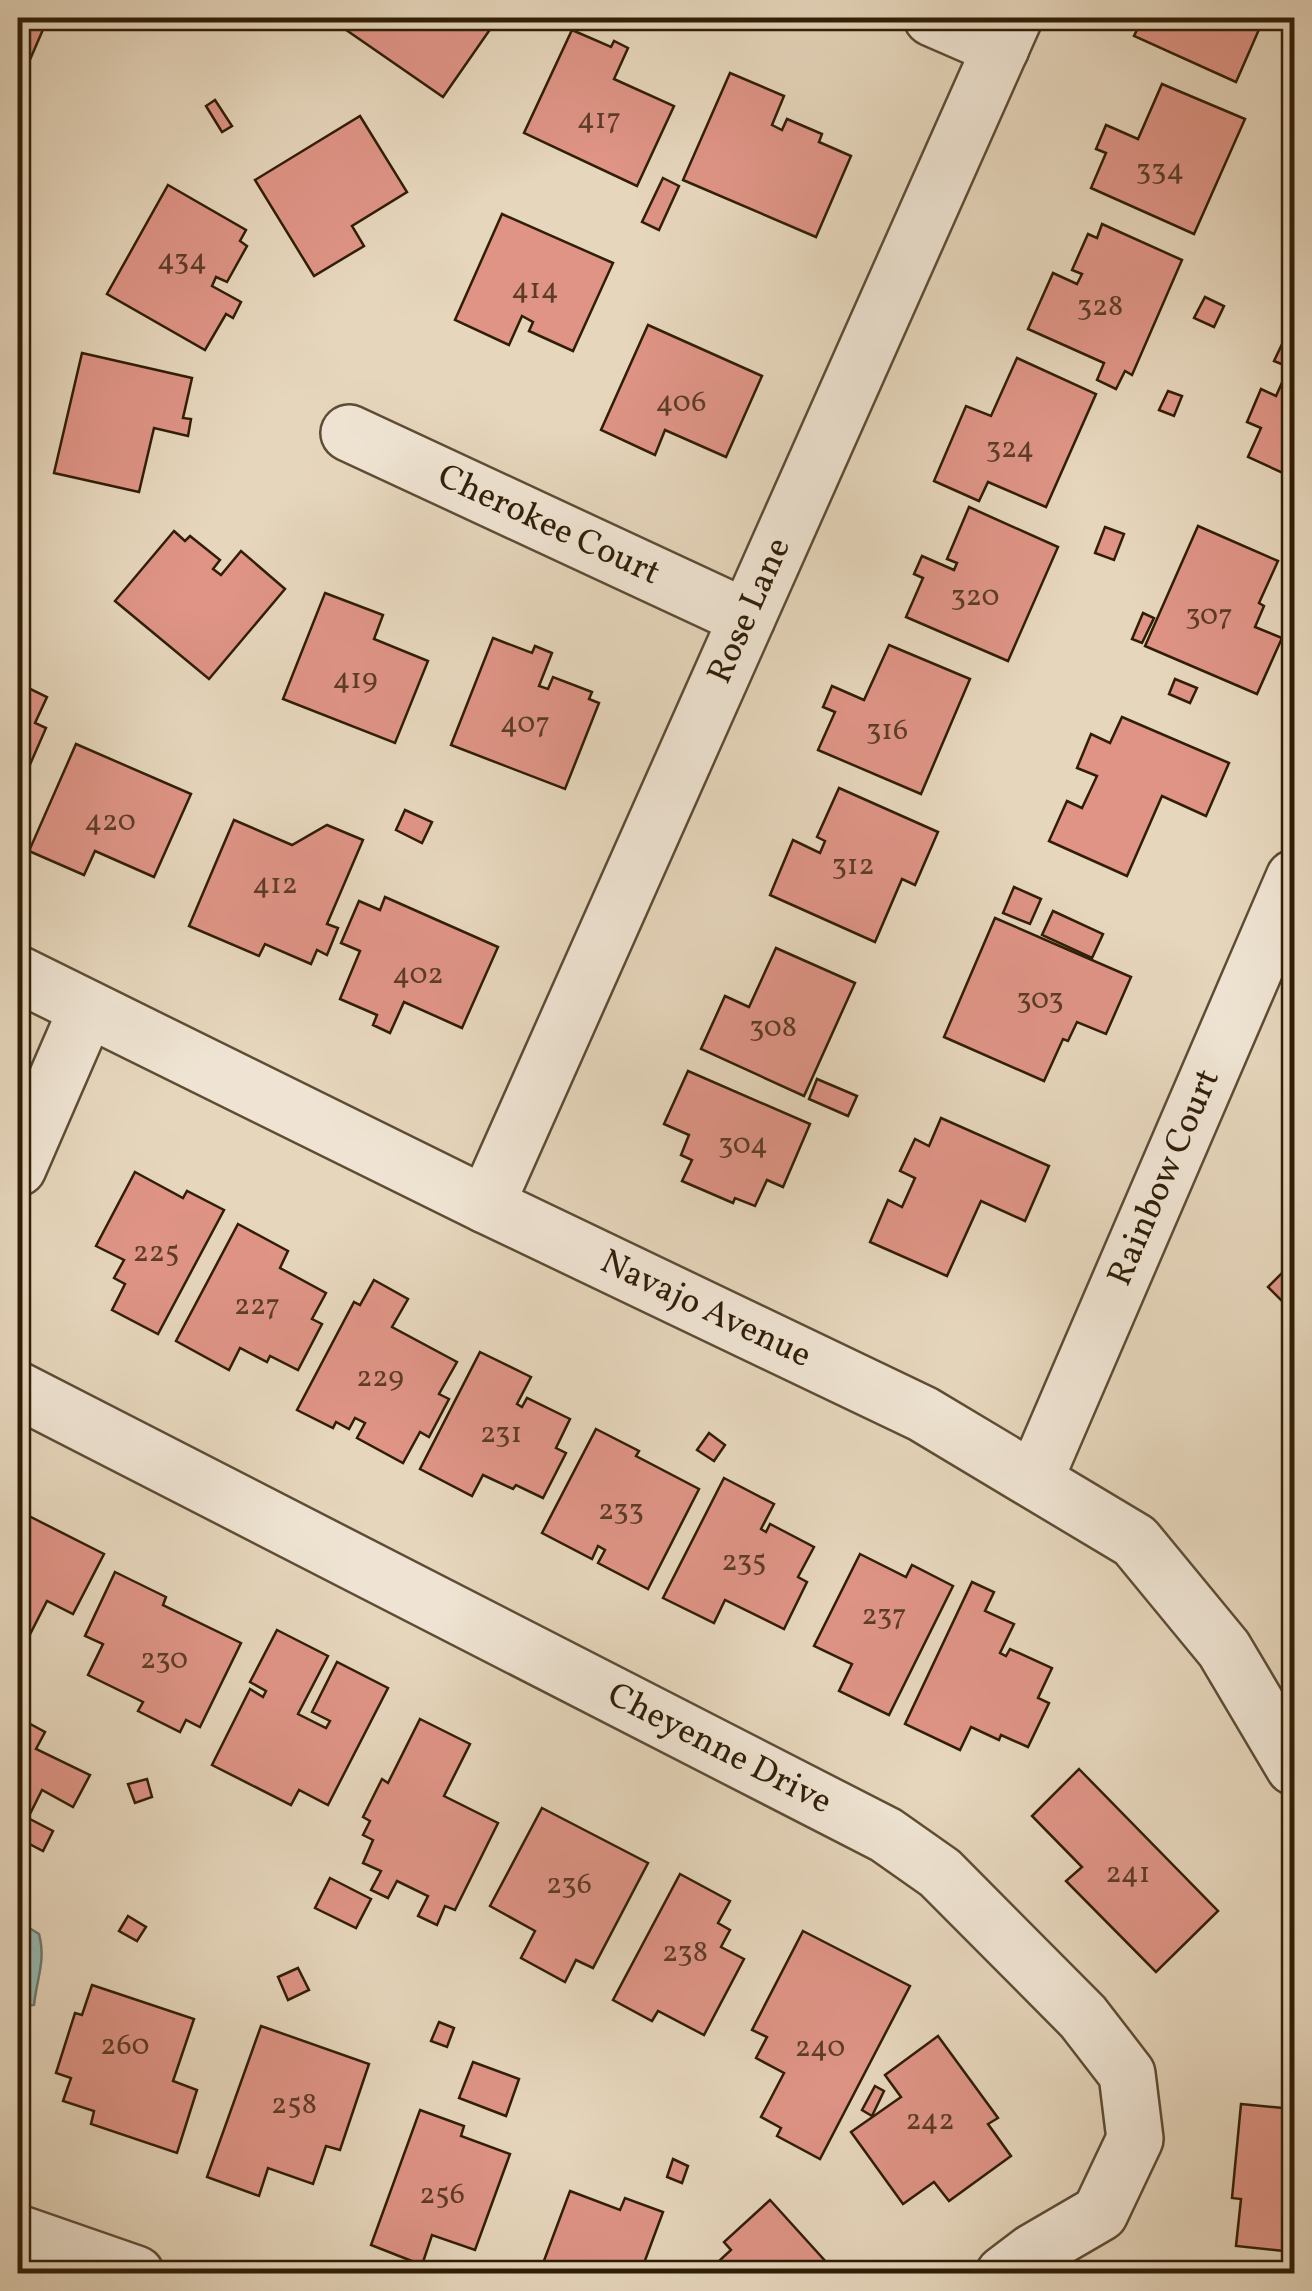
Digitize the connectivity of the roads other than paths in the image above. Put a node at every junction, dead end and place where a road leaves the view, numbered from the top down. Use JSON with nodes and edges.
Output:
{"nodes":[{"id":1,"x":932,"y":18,"type":"edge"},
{"id":2,"x":1008,"y":33,"type":"edge"},
{"id":3,"x":349,"y":433,"type":"dead end"},
{"id":4,"x":747,"y":618,"type":"junction"},
{"id":5,"x":1294,"y":878,"type":"edge"},
{"id":6,"x":18,"y":974,"type":"edge"},
{"id":7,"x":87,"y":1009,"type":"junction"},
{"id":8,"x":18,"y":1168,"type":"edge"},
{"id":9,"x":486,"y":1205,"type":"junction"},
{"id":10,"x":18,"y":1390,"type":"edge"},
{"id":11,"x":1034,"y":1479,"type":"junction"},
{"id":12,"x":1294,"y":1767,"type":"edge"},
{"id":13,"x":18,"y":2233,"type":"edge"},
{"id":14,"x":136,"y":2274,"type":"edge"},
{"id":15,"x":1004,"y":2274,"type":"edge"}],
"edges":[{"from":1,"to":2,"type":"street"},
{"from":2,"to":4,"type":"street","name":"Rose Lane"},
{"from":3,"to":4,"type":"street","name":"Cherokee Court"},
{"from":4,"to":9,"type":"street","name":"Rose Lane"},
{"from":5,"to":11,"type":"street","name":"Rainbow Court"},
{"from":6,"to":7,"type":"street","name":"Navajo Avenue"},
{"from":7,"to":8,"type":"street"},
{"from":7,"to":9,"type":"street","name":"Navajo Avenue"},
{"from":9,"to":11,"type":"street","name":"Navajo Avenue"},
{"from":10,"to":15,"type":"street","name":"Cheyenne Drive"},
{"from":11,"to":12,"type":"street","name":"Navajo Avenue"},
{"from":13,"to":14,"type":"street"}]}
